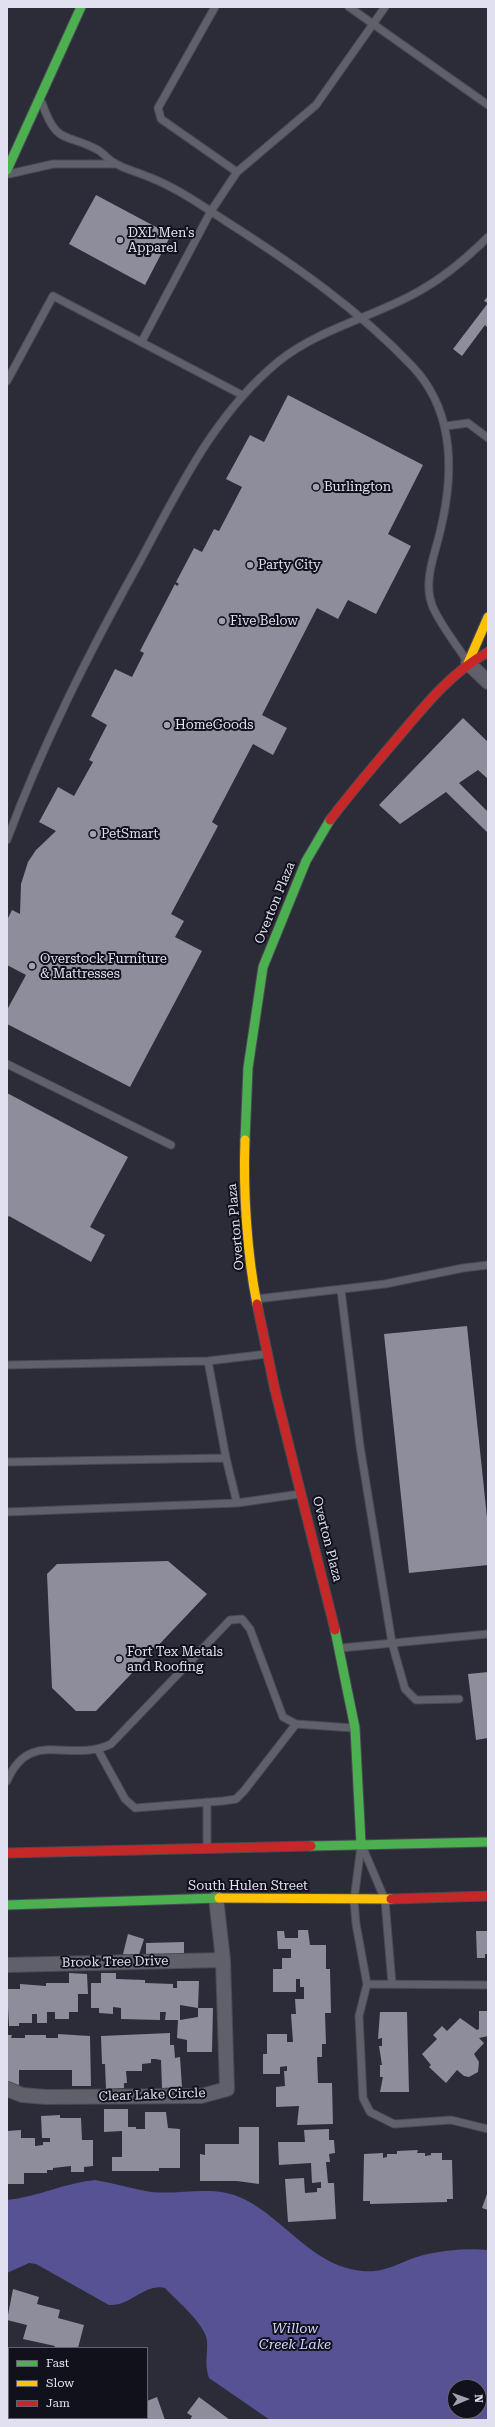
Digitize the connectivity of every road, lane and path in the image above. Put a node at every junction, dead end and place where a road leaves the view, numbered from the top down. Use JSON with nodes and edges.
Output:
{"nodes":[{"id":1,"x":81,"y":7,"type":"edge"},
{"id":2,"x":215,"y":7,"type":"edge"},
{"id":3,"x":348,"y":7,"type":"edge"},
{"id":4,"x":385,"y":7,"type":"edge"},
{"id":5,"x":373,"y":25,"type":"junction"},
{"id":6,"x":40,"y":97,"type":"junction"},
{"id":7,"x":488,"y":105,"type":"edge"},
{"id":8,"x":114,"y":164,"type":"junction"},
{"id":9,"x":7,"y":170,"type":"edge"},
{"id":10,"x":237,"y":172,"type":"junction"},
{"id":11,"x":7,"y":174,"type":"edge"},
{"id":12,"x":211,"y":211,"type":"junction"},
{"id":13,"x":488,"y":237,"type":"edge"},
{"id":14,"x":361,"y":318,"type":"junction"},
{"id":15,"x":142,"y":341,"type":"junction"},
{"id":16,"x":7,"y":381,"type":"edge"},
{"id":17,"x":242,"y":395,"type":"junction"},
{"id":18,"x":446,"y":426,"type":"junction"},
{"id":19,"x":488,"y":438,"type":"edge"},
{"id":20,"x":488,"y":617,"type":"edge"},
{"id":21,"x":488,"y":652,"type":"edge"},
{"id":22,"x":468,"y":663,"type":"junction"},
{"id":23,"x":488,"y":682,"type":"edge"},
{"id":24,"x":7,"y":840,"type":"edge"},
{"id":25,"x":7,"y":1064,"type":"edge"},
{"id":26,"x":171,"y":1145,"type":"dead end"},
{"id":27,"x":488,"y":1265,"type":"edge"},
{"id":28,"x":341,"y":1290,"type":"junction"},
{"id":29,"x":256,"y":1299,"type":"junction"},
{"id":30,"x":267,"y":1354,"type":"junction"},
{"id":31,"x":208,"y":1361,"type":"junction"},
{"id":32,"x":7,"y":1365,"type":"edge"},
{"id":33,"x":226,"y":1458,"type":"junction"},
{"id":34,"x":7,"y":1462,"type":"edge"},
{"id":35,"x":302,"y":1494,"type":"junction"},
{"id":36,"x":237,"y":1503,"type":"junction"},
{"id":37,"x":7,"y":1512,"type":"edge"},
{"id":38,"x":488,"y":1634,"type":"edge"},
{"id":39,"x":392,"y":1643,"type":"junction"},
{"id":40,"x":340,"y":1648,"type":"junction"},
{"id":41,"x":459,"y":1699,"type":"dead end"},
{"id":42,"x":296,"y":1724,"type":"junction"},
{"id":43,"x":355,"y":1728,"type":"junction"},
{"id":44,"x":98,"y":1750,"type":"junction"},
{"id":45,"x":7,"y":1781,"type":"edge"},
{"id":46,"x":207,"y":1802,"type":"junction"},
{"id":47,"x":488,"y":1842,"type":"edge"},
{"id":48,"x":361,"y":1844,"type":"junction"},
{"id":49,"x":207,"y":1848,"type":"junction"},
{"id":50,"x":7,"y":1853,"type":"edge"},
{"id":51,"x":488,"y":1896,"type":"edge"},
{"id":52,"x":216,"y":1898,"type":"junction"},
{"id":53,"x":354,"y":1900,"type":"junction"},
{"id":54,"x":384,"y":1900,"type":"junction"},
{"id":55,"x":7,"y":1905,"type":"edge"},
{"id":56,"x":223,"y":1960,"type":"junction"},
{"id":57,"x":7,"y":1965,"type":"edge"},
{"id":58,"x":367,"y":1984,"type":"junction"},
{"id":59,"x":392,"y":1984,"type":"junction"},
{"id":60,"x":488,"y":1985,"type":"edge"},
{"id":61,"x":7,"y":2089,"type":"edge"},
{"id":62,"x":488,"y":2129,"type":"edge"}],
"edges":[{"from":1,"to":6,"type":"street"},
{"from":2,"to":10,"type":"lane"},
{"from":3,"to":5,"type":"lane"},
{"from":4,"to":5,"type":"lane"},
{"from":5,"to":7,"type":"lane"},
{"from":5,"to":10,"type":"lane"},
{"from":6,"to":8,"type":"lane"},
{"from":6,"to":9,"type":"street"},
{"from":8,"to":11,"type":"lane"},
{"from":8,"to":12,"type":"lane"},
{"from":10,"to":12,"type":"lane"},
{"from":12,"to":14,"type":"lane"},
{"from":12,"to":15,"type":"lane"},
{"from":13,"to":14,"type":"lane"},
{"from":14,"to":17,"type":"lane"},
{"from":14,"to":18,"type":"lane"},
{"from":15,"to":16,"type":"lane"},
{"from":15,"to":17,"type":"lane"},
{"from":17,"to":24,"type":"lane"},
{"from":18,"to":19,"type":"lane"},
{"from":18,"to":22,"type":"lane"},
{"from":20,"to":22,"type":"street","name":"Overton Plaza"},
{"from":21,"to":22,"type":"street","name":"Overton Plaza"},
{"from":22,"to":23,"type":"street"},
{"from":22,"to":29,"type":"street","name":"Overton Plaza"},
{"from":25,"to":26,"type":"lane"},
{"from":27,"to":28,"type":"lane"},
{"from":28,"to":29,"type":"lane"},
{"from":28,"to":39,"type":"lane"},
{"from":29,"to":30,"type":"street","name":"Overton Plaza"},
{"from":30,"to":31,"type":"lane"},
{"from":30,"to":35,"type":"street","name":"Overton Plaza"},
{"from":31,"to":32,"type":"lane"},
{"from":31,"to":33,"type":"lane"},
{"from":33,"to":34,"type":"lane"},
{"from":33,"to":36,"type":"lane"},
{"from":35,"to":36,"type":"lane"},
{"from":35,"to":40,"type":"street","name":"Overton Plaza"},
{"from":36,"to":37,"type":"lane"},
{"from":38,"to":39,"type":"lane"},
{"from":39,"to":40,"type":"lane"},
{"from":39,"to":41,"type":"lane"},
{"from":40,"to":43,"type":"street","name":"Overton Plaza"},
{"from":42,"to":43,"type":"lane"},
{"from":42,"to":44,"type":"lane"},
{"from":42,"to":46,"type":"lane"},
{"from":43,"to":48,"type":"street","name":"Overton Plaza"},
{"from":44,"to":45,"type":"lane"},
{"from":44,"to":46,"type":"lane"},
{"from":46,"to":49,"type":"lane"},
{"from":47,"to":48,"type":"street"},
{"from":48,"to":49,"type":"street"},
{"from":48,"to":53,"type":"lane"},
{"from":48,"to":54,"type":"lane"},
{"from":49,"to":50,"type":"street"},
{"from":51,"to":54,"type":"street","name":"South Hulen Street"},
{"from":52,"to":53,"type":"street","name":"South Hulen Street"},
{"from":52,"to":55,"type":"street","name":"South Hulen Street"},
{"from":52,"to":56,"type":"street","name":"Clear Lake Circle"},
{"from":53,"to":54,"type":"street","name":"South Hulen Street"},
{"from":53,"to":58,"type":"lane"},
{"from":54,"to":59,"type":"lane"},
{"from":56,"to":57,"type":"street","name":"Brook Tree Drive"},
{"from":56,"to":61,"type":"street","name":"Clear Lake Circle"},
{"from":58,"to":59,"type":"lane"},
{"from":58,"to":62,"type":"lane"},
{"from":59,"to":60,"type":"lane"}]}
